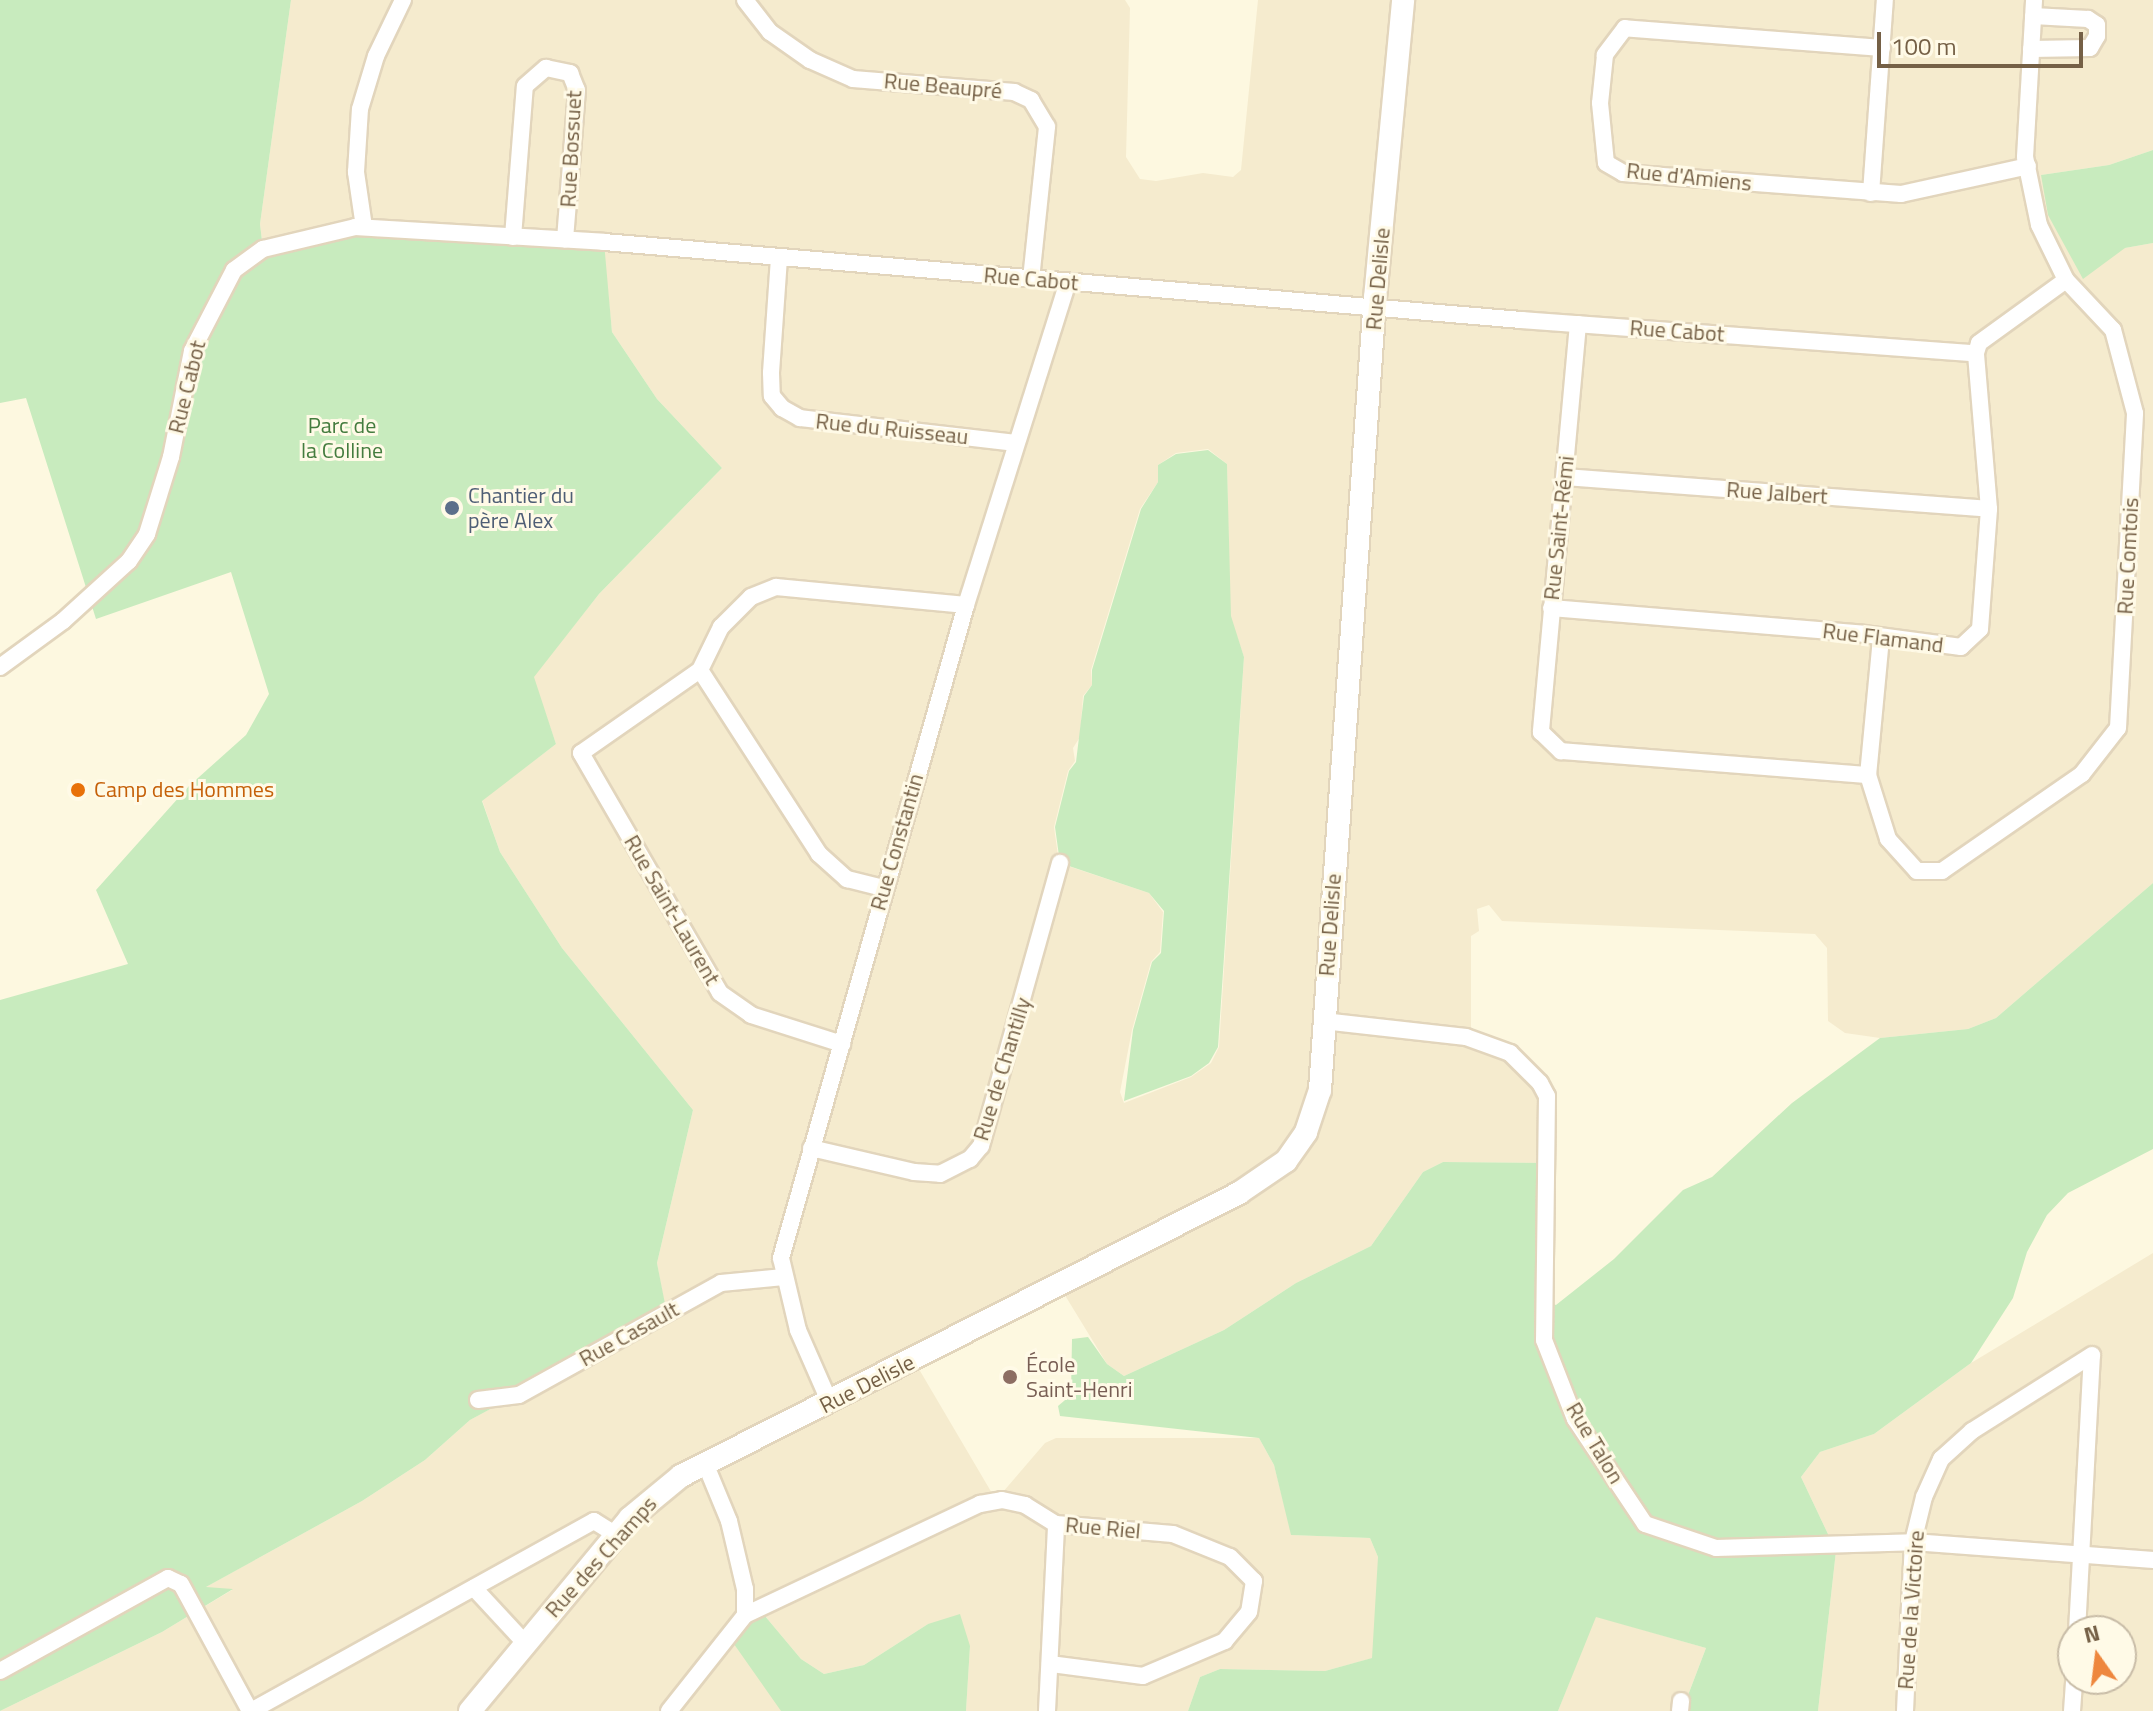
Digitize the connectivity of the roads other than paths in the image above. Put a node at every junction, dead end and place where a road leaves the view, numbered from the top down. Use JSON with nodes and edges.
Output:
{"nodes":[{"id":1,"x":403,"y":0,"type":"edge"},
{"id":2,"x":745,"y":0,"type":"edge"},
{"id":3,"x":1403,"y":0,"type":"edge"},
{"id":4,"x":1885,"y":0,"type":"edge"},
{"id":5,"x":2034,"y":8,"type":"edge"},
{"id":6,"x":1882,"y":48,"type":"junction"},
{"id":7,"x":2031,"y":49,"type":"junction"},
{"id":8,"x":2028,"y":166,"type":"junction"},
{"id":9,"x":1871,"y":193,"type":"junction"},
{"id":10,"x":364,"y":227,"type":"junction"},
{"id":11,"x":513,"y":237,"type":"junction"},
{"id":12,"x":565,"y":240,"type":"junction"},
{"id":13,"x":779,"y":258,"type":"junction"},
{"id":14,"x":1031,"y":278,"type":"junction"},
{"id":15,"x":2066,"y":280,"type":"junction"},
{"id":16,"x":1068,"y":282,"type":"junction"},
{"id":17,"x":1375,"y":307,"type":"junction"},
{"id":18,"x":1578,"y":324,"type":"junction"},
{"id":19,"x":1976,"y":353,"type":"junction"},
{"id":20,"x":1015,"y":443,"type":"junction"},
{"id":21,"x":1566,"y":477,"type":"junction"},
{"id":22,"x":1989,"y":509,"type":"junction"},
{"id":23,"x":966,"y":605,"type":"junction"},
{"id":24,"x":1551,"y":608,"type":"junction"},
{"id":25,"x":1881,"y":638,"type":"junction"},
{"id":26,"x":0,"y":667,"type":"edge"},
{"id":27,"x":700,"y":670,"type":"junction"},
{"id":28,"x":1868,"y":775,"type":"junction"},
{"id":29,"x":1060,"y":863,"type":"dead end"},
{"id":30,"x":884,"y":888,"type":"junction"},
{"id":31,"x":1323,"y":1021,"type":"junction"},
{"id":32,"x":842,"y":1044,"type":"junction"},
{"id":33,"x":811,"y":1148,"type":"junction"},
{"id":34,"x":784,"y":1277,"type":"junction"},
{"id":35,"x":478,"y":1400,"type":"dead end"},
{"id":36,"x":830,"y":1403,"type":"junction"},
{"id":37,"x":705,"y":1463,"type":"junction"},
{"id":38,"x":681,"y":1476,"type":"joint"},
{"id":39,"x":1056,"y":1524,"type":"junction"},
{"id":40,"x":616,"y":1535,"type":"junction"},
{"id":41,"x":1913,"y":1542,"type":"junction"},
{"id":42,"x":2082,"y":1552,"type":"junction"},
{"id":43,"x":2153,"y":1560,"type":"edge"},
{"id":44,"x":474,"y":1588,"type":"junction"},
{"id":45,"x":745,"y":1615,"type":"junction"},
{"id":46,"x":2078,"y":1615,"type":"edge"},
{"id":47,"x":525,"y":1643,"type":"junction"},
{"id":48,"x":1050,"y":1664,"type":"junction"},
{"id":49,"x":0,"y":1671,"type":"edge"},
{"id":50,"x":250,"y":1711,"type":"edge"},
{"id":51,"x":470,"y":1711,"type":"edge"},
{"id":52,"x":669,"y":1711,"type":"edge"},
{"id":53,"x":1047,"y":1711,"type":"edge"},
{"id":54,"x":1905,"y":1711,"type":"edge"}],
"edges":[{"from":1,"to":10,"type":"street"},
{"from":2,"to":14,"type":"street","name":"Rue Beaupré"},
{"from":3,"to":17,"type":"street","name":"Rue Delisle"},
{"from":4,"to":6,"type":"street"},
{"from":5,"to":7,"type":"street","name":"Rue Comtois"},
{"from":5,"to":7,"type":"street","name":"Rue Comtois"},
{"from":6,"to":9,"type":"street"},
{"from":6,"to":9,"type":"street","name":"Rue d'Amiens"},
{"from":7,"to":8,"type":"street","name":"Rue Comtois"},
{"from":8,"to":9,"type":"street","name":"Rue d'Amiens"},
{"from":8,"to":15,"type":"street","name":"Rue Comtois"},
{"from":10,"to":11,"type":"street","name":"Rue Cabot"},
{"from":10,"to":26,"type":"street","name":"Rue Cabot"},
{"from":11,"to":12,"type":"street","name":"Rue Cabot"},
{"from":11,"to":12,"type":"street","name":"Rue Bossuet"},
{"from":12,"to":13,"type":"street","name":"Rue Cabot"},
{"from":13,"to":14,"type":"street","name":"Rue Cabot"},
{"from":13,"to":20,"type":"street","name":"Rue du Ruisseau"},
{"from":14,"to":16,"type":"street","name":"Rue Cabot"},
{"from":15,"to":19,"type":"street"},
{"from":15,"to":28,"type":"street","name":"Rue Comtois"},
{"from":16,"to":17,"type":"street","name":"Rue Cabot"},
{"from":16,"to":20,"type":"street","name":"Rue Constantin"},
{"from":17,"to":18,"type":"street","name":"Rue Cabot"},
{"from":17,"to":31,"type":"street","name":"Rue Delisle"},
{"from":18,"to":19,"type":"street","name":"Rue Cabot"},
{"from":18,"to":21,"type":"street","name":"Rue Saint-Rémi"},
{"from":19,"to":22,"type":"street","name":"Rue Flamand"},
{"from":20,"to":23,"type":"street","name":"Rue Constantin"},
{"from":21,"to":22,"type":"street","name":"Rue Jalbert"},
{"from":21,"to":24,"type":"street","name":"Rue Saint-Rémi"},
{"from":22,"to":25,"type":"street","name":"Rue Flamand"},
{"from":23,"to":27,"type":"street"},
{"from":23,"to":30,"type":"street","name":"Rue Constantin"},
{"from":24,"to":25,"type":"street","name":"Rue Flamand"},
{"from":24,"to":28,"type":"street","name":"Rue Saint-Rémi"},
{"from":25,"to":28,"type":"street"},
{"from":27,"to":30,"type":"street"},
{"from":27,"to":32,"type":"street","name":"Rue Saint-Laurent"},
{"from":29,"to":33,"type":"street","name":"Rue de Chantilly"},
{"from":30,"to":32,"type":"street","name":"Rue Constantin"},
{"from":31,"to":36,"type":"street","name":"Rue Delisle"},
{"from":31,"to":41,"type":"street","name":"Rue Talon"},
{"from":32,"to":33,"type":"street","name":"Rue Constantin"},
{"from":33,"to":34,"type":"street","name":"Rue Constantin"},
{"from":34,"to":35,"type":"street","name":"Rue Casault"},
{"from":34,"to":36,"type":"street","name":"Rue Constantin"},
{"from":36,"to":37,"type":"street","name":"Rue Delisle"},
{"from":37,"to":38,"type":"street","name":"Rue Delisle"},
{"from":37,"to":45,"type":"street"},
{"from":38,"to":40,"type":"street","name":"Rue des Champs"},
{"from":39,"to":45,"type":"street","name":"Rue Riel"},
{"from":39,"to":48,"type":"street"},
{"from":39,"to":48,"type":"street","name":"Rue Riel"},
{"from":40,"to":44,"type":"street"},
{"from":40,"to":47,"type":"street","name":"Rue des Champs"},
{"from":41,"to":42,"type":"street","name":"Rue Talon"},
{"from":41,"to":42,"type":"street","name":"Rue de la Victoire"},
{"from":41,"to":54,"type":"street","name":"Rue de la Victoire"},
{"from":42,"to":43,"type":"street","name":"Rue Talon"},
{"from":42,"to":46,"type":"street"},
{"from":44,"to":47,"type":"street"},
{"from":44,"to":50,"type":"street"},
{"from":45,"to":52,"type":"street","name":"Rue Riel"},
{"from":47,"to":51,"type":"street","name":"Rue des Champs"},
{"from":48,"to":53,"type":"street"},
{"from":49,"to":50,"type":"street"}]}
